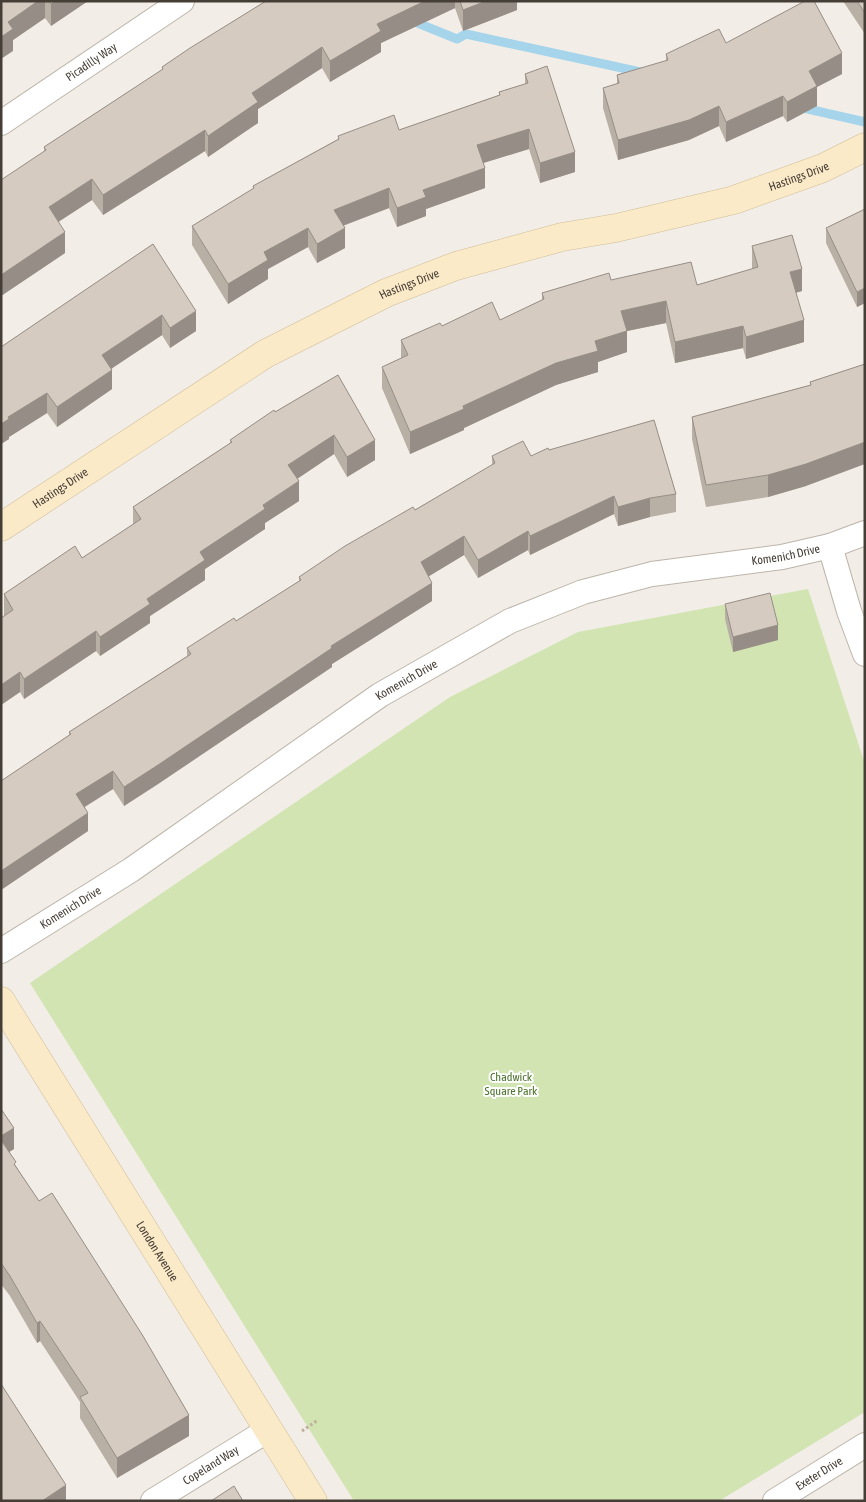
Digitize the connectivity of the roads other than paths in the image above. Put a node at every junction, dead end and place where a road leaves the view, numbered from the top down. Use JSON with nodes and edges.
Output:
{"nodes":[{"id":1,"x":182,"y":1,"type":"edge"},
{"id":2,"x":1,"y":123,"type":"edge"},
{"id":3,"x":865,"y":147,"type":"edge"},
{"id":4,"x":1,"y":527,"type":"edge"},
{"id":5,"x":865,"y":533,"type":"edge"},
{"id":6,"x":830,"y":546,"type":"junction"},
{"id":7,"x":865,"y":654,"type":"edge"},
{"id":8,"x":1,"y":951,"type":"edge"},
{"id":9,"x":1,"y":1001,"type":"edge"},
{"id":10,"x":268,"y":1430,"type":"junction"},
{"id":11,"x":865,"y":1445,"type":"edge"},
{"id":12,"x":153,"y":1501,"type":"edge"},
{"id":13,"x":313,"y":1501,"type":"edge"},
{"id":14,"x":775,"y":1501,"type":"edge"}],
"edges":[{"from":1,"to":2,"type":"street","name":"Picadilly Way"},
{"from":3,"to":4,"type":"street","name":"Hastings Drive"},
{"from":5,"to":6,"type":"street","name":"Komenich Drive"},
{"from":6,"to":7,"type":"street"},
{"from":6,"to":8,"type":"street","name":"Komenich Drive"},
{"from":9,"to":10,"type":"street","name":"London Avenue"},
{"from":10,"to":12,"type":"street","name":"Copeland Way"},
{"from":10,"to":13,"type":"street","name":"London Avenue"},
{"from":11,"to":14,"type":"street","name":"Exeter Drive"}]}
